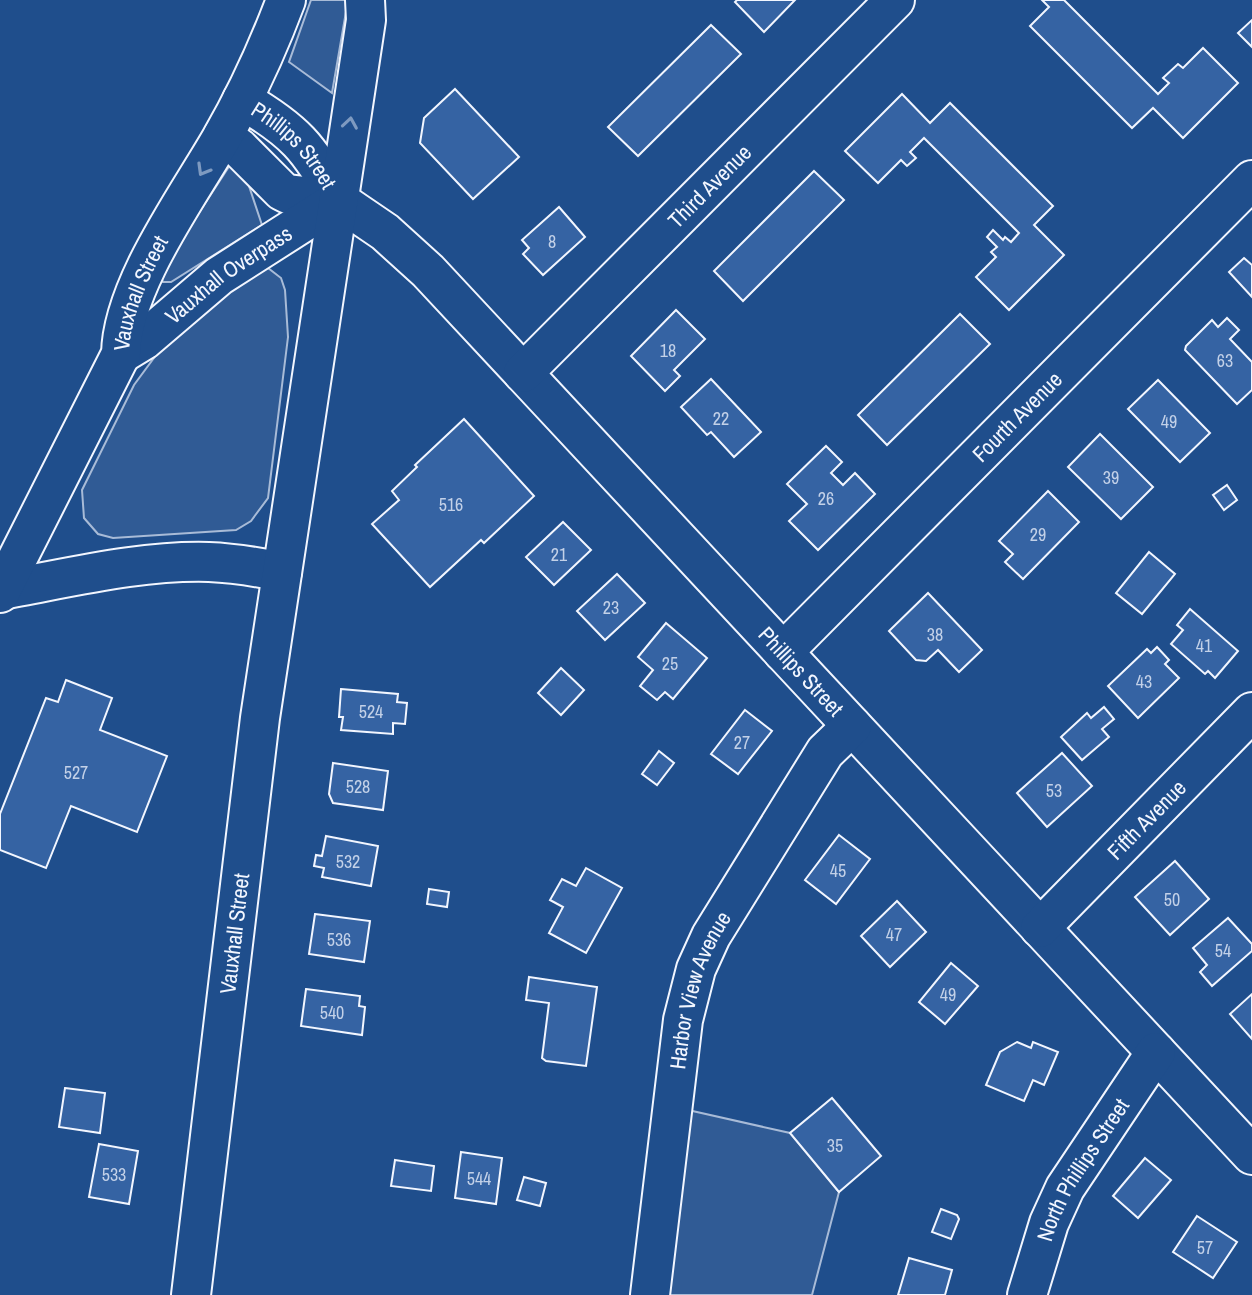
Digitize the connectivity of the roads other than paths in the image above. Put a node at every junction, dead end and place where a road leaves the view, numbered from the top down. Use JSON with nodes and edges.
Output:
{"nodes":[{"id":1,"x":286,"y":0,"type":"edge"},
{"id":2,"x":365,"y":0,"type":"edge"},
{"id":3,"x":895,"y":0,"type":"edge"},
{"id":4,"x":242,"y":100,"type":"junction"},
{"id":5,"x":223,"y":136,"type":"junction"},
{"id":6,"x":1252,"y":180,"type":"edge"},
{"id":7,"x":338,"y":200,"type":"junction"},
{"id":8,"x":121,"y":354,"type":"junction"},
{"id":9,"x":523,"y":373,"type":"junction"},
{"id":10,"x":282,"y":572,"type":"junction"},
{"id":11,"x":1,"y":591,"type":"edge"},
{"id":12,"x":783,"y":652,"type":"junction"},
{"id":13,"x":1252,"y":712,"type":"edge"},
{"id":14,"x":852,"y":726,"type":"junction"},
{"id":15,"x":1040,"y":928,"type":"junction"},
{"id":16,"x":1156,"y":1052,"type":"junction"},
{"id":17,"x":1252,"y":1155,"type":"edge"},
{"id":18,"x":191,"y":1295,"type":"edge"},
{"id":19,"x":650,"y":1295,"type":"edge"},
{"id":20,"x":1027,"y":1295,"type":"edge"}],
"edges":[{"from":1,"to":4,"type":"street","name":"Vauxhall Street"},
{"from":7,"to":2,"type":"street","name":"Vauxhall Street","one_way":true},
{"from":3,"to":9,"type":"street","name":"Third Avenue"},
{"from":4,"to":5,"type":"street","name":"Vauxhall Street"},
{"from":4,"to":7,"type":"street","name":"Phillips Street"},
{"from":5,"to":7,"type":"street","name":"Phillips Street"},
{"from":5,"to":8,"type":"street","name":"Vauxhall Street","one_way":true},
{"from":6,"to":12,"type":"street","name":"Fourth Avenue"},
{"from":7,"to":8,"type":"street","name":"Vauxhall Overpass"},
{"from":7,"to":9,"type":"street","name":"Phillips Street"},
{"from":7,"to":10,"type":"street","name":"Vauxhall Street"},
{"from":8,"to":11,"type":"street","name":"Vauxhall Street"},
{"from":9,"to":12,"type":"street","name":"Phillips Street"},
{"from":10,"to":11,"type":"street","name":"Vauxhall Street"},
{"from":10,"to":18,"type":"street","name":"Vauxhall Street"},
{"from":12,"to":14,"type":"street","name":"Phillips Street"},
{"from":13,"to":15,"type":"street","name":"Fifth Avenue"},
{"from":14,"to":15,"type":"street","name":"Phillips Street"},
{"from":14,"to":19,"type":"street","name":"Harbor View Avenue"},
{"from":15,"to":16,"type":"street","name":"Phillips Street"},
{"from":16,"to":17,"type":"street","name":"Phillips Street"},
{"from":16,"to":20,"type":"street","name":"North Phillips Street"}]}
